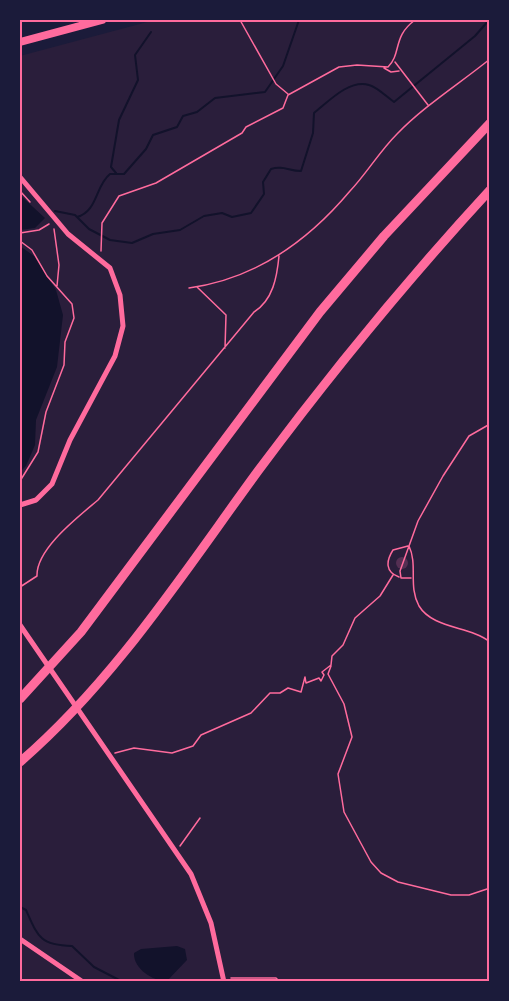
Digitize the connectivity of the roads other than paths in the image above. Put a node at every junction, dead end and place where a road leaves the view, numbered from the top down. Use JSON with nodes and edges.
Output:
{"nodes":[{"id":1,"x":102,"y":20,"type":"edge"},
{"id":2,"x":20,"y":42,"type":"edge"},
{"id":3,"x":489,"y":123,"type":"edge"},
{"id":4,"x":20,"y":177,"type":"edge"},
{"id":5,"x":489,"y":190,"type":"edge"},
{"id":6,"x":20,"y":505,"type":"edge"},
{"id":7,"x":20,"y":625,"type":"edge"},
{"id":8,"x":20,"y":699,"type":"edge"},
{"id":9,"x":20,"y":762,"type":"edge"},
{"id":10,"x":20,"y":939,"type":"edge"},
{"id":11,"x":223,"y":980,"type":"edge"},
{"id":12,"x":84,"y":981,"type":"edge"}],
"edges":[{"from":1,"to":2,"type":"main road"},
{"from":3,"to":8,"type":"highway"},
{"from":4,"to":6,"type":"street"},
{"from":5,"to":9,"type":"highway"},
{"from":7,"to":11,"type":"street"},
{"from":10,"to":12,"type":"street"}]}
